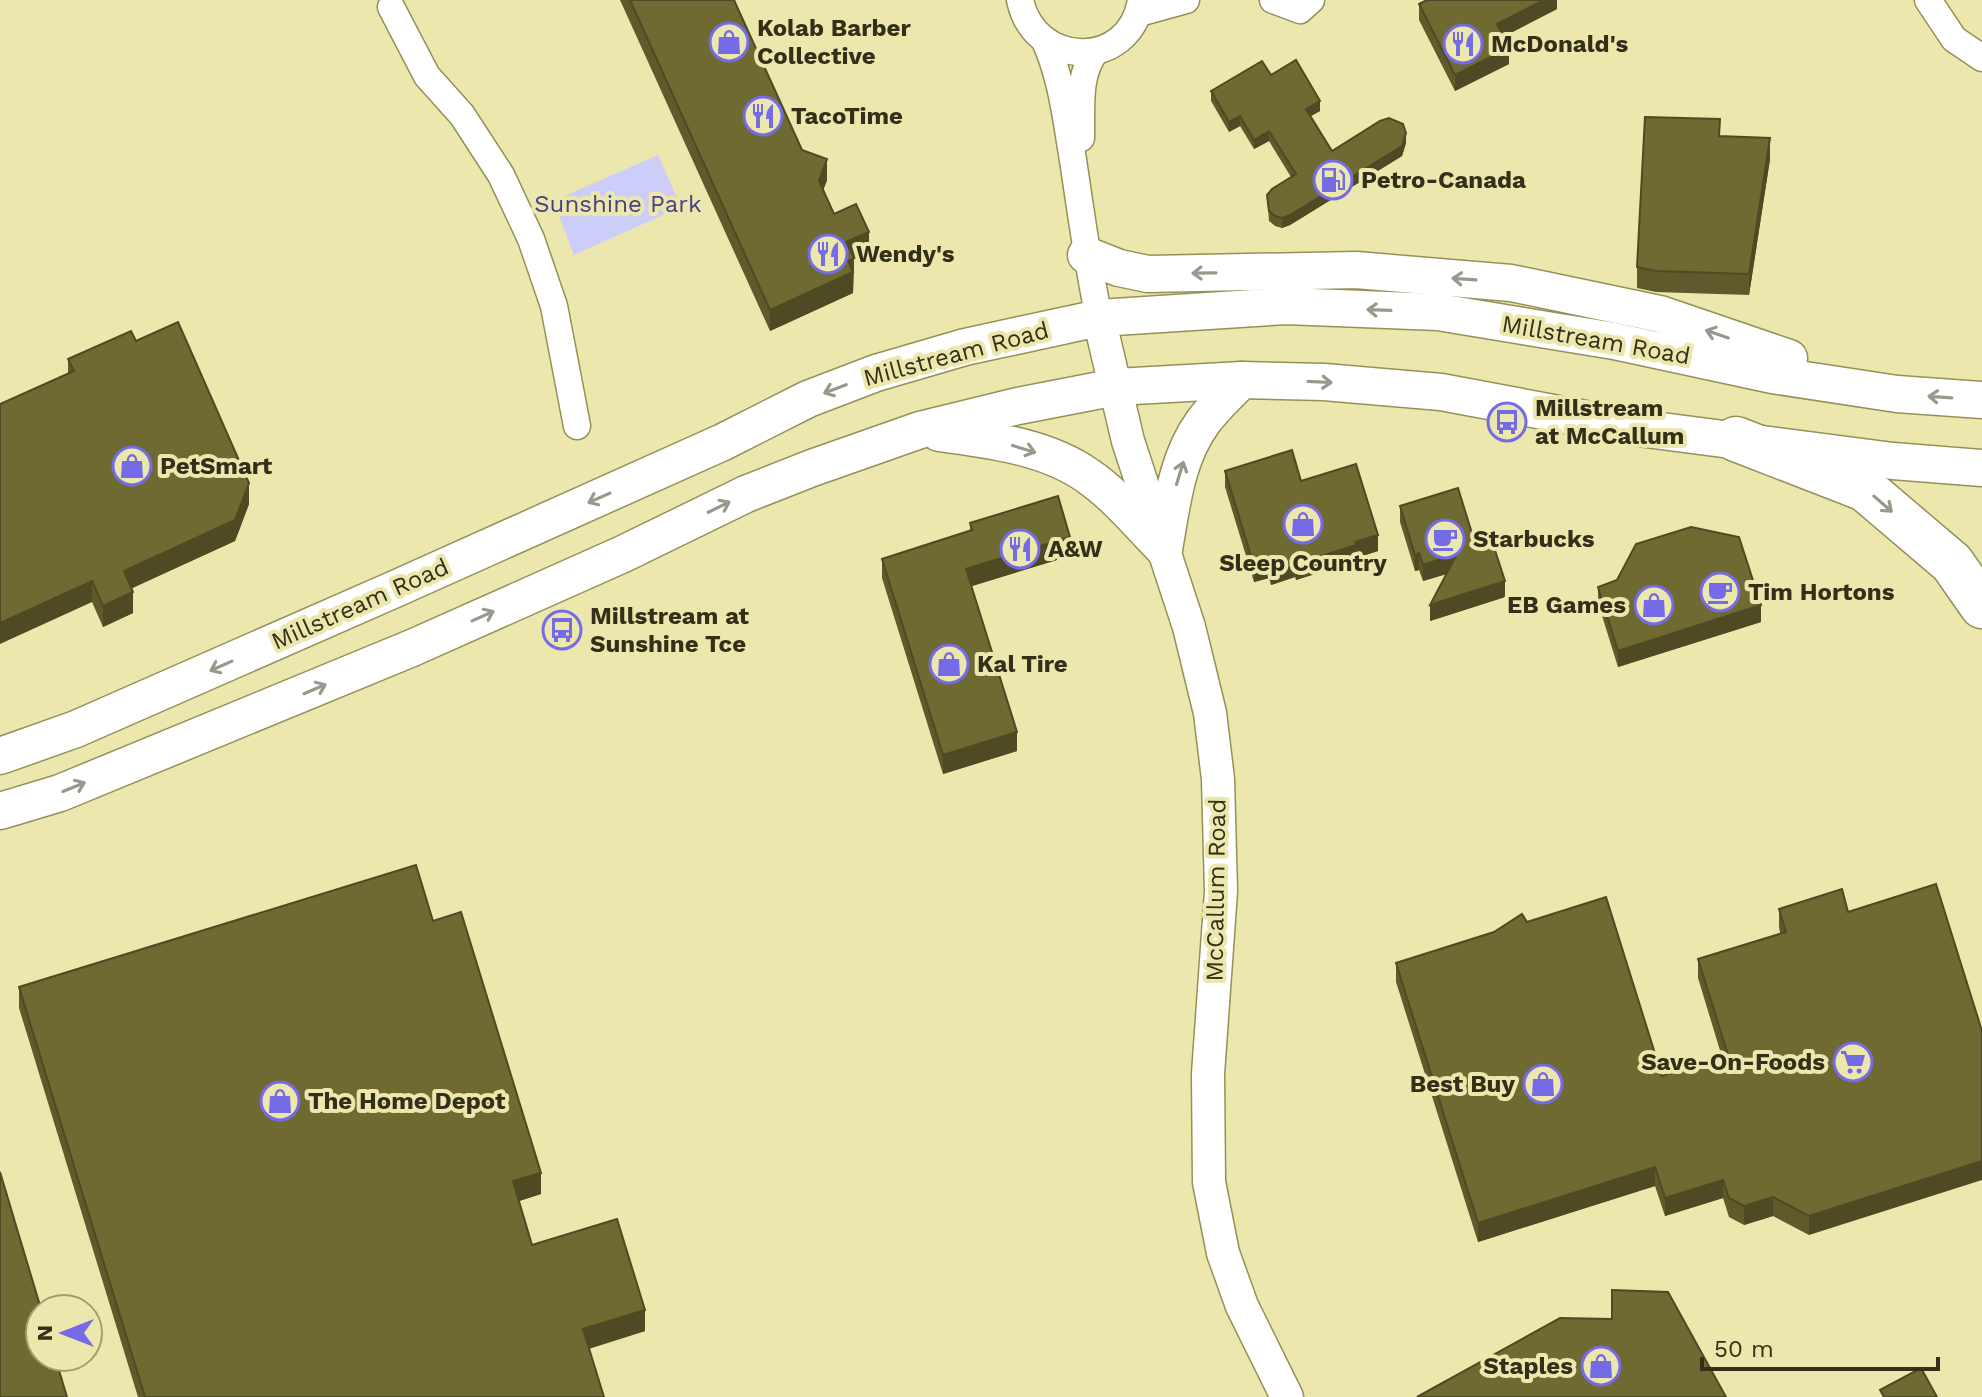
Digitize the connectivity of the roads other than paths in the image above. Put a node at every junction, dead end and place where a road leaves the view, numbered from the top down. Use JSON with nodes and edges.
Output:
{"nodes":[{"id":1,"x":1020,"y":0,"type":"edge"},
{"id":2,"x":1186,"y":0,"type":"edge"},
{"id":3,"x":1272,"y":0,"type":"edge"},
{"id":4,"x":1311,"y":0,"type":"edge"},
{"id":5,"x":1928,"y":0,"type":"edge"},
{"id":6,"x":391,"y":7,"type":"dead end"},
{"id":7,"x":1140,"y":7,"type":"edge"},
{"id":8,"x":1045,"y":41,"type":"junction"},
{"id":9,"x":1095,"y":52,"type":"junction"},
{"id":10,"x":1982,"y":58,"type":"edge"},
{"id":11,"x":1078,"y":194,"type":"junction"},
{"id":12,"x":1086,"y":255,"type":"junction"},
{"id":13,"x":1099,"y":318,"type":"junction"},
{"id":14,"x":1242,"y":380,"type":"junction"},
{"id":15,"x":1116,"y":387,"type":"junction"},
{"id":16,"x":1897,"y":394,"type":"junction"},
{"id":17,"x":1982,"y":400,"type":"edge"},
{"id":18,"x":577,"y":426,"type":"dead end"},
{"id":19,"x":920,"y":430,"type":"junction"},
{"id":20,"x":1736,"y":439,"type":"junction"},
{"id":21,"x":1982,"y":468,"type":"edge"},
{"id":22,"x":1164,"y":549,"type":"junction"},
{"id":23,"x":1982,"y":606,"type":"edge"},
{"id":24,"x":0,"y":756,"type":"edge"},
{"id":25,"x":0,"y":811,"type":"edge"},
{"id":26,"x":1287,"y":1397,"type":"edge"}],
"edges":[{"from":1,"to":8,"type":"street","name":"McCallum Road"},
{"from":2,"to":7,"type":"street"},
{"from":3,"to":4,"type":"street"},
{"from":5,"to":10,"type":"street"},
{"from":6,"to":18,"type":"street"},
{"from":7,"to":9,"type":"street"},
{"from":8,"to":9,"type":"street"},
{"from":8,"to":11,"type":"street","name":"McCallum Road"},
{"from":9,"to":11,"type":"street","name":"McCallum Road"},
{"from":11,"to":12,"type":"street","name":"McCallum Road"},
{"from":12,"to":13,"type":"street","name":"McCallum Road"},
{"from":16,"to":12,"type":"main road","one_way":true},
{"from":13,"to":15,"type":"street","name":"McCallum Road"},
{"from":16,"to":13,"type":"main road","name":"Millstream Road","one_way":true},
{"from":13,"to":24,"type":"main road","name":"Millstream Road","one_way":true},
{"from":14,"to":15,"type":"main road"},
{"from":14,"to":20,"type":"main road","one_way":true},
{"from":22,"to":14,"type":"main road","one_way":true},
{"from":15,"to":19,"type":"main road"},
{"from":15,"to":22,"type":"street","name":"McCallum Road"},
{"from":17,"to":16,"type":"main road","name":"Millstream Road","one_way":true},
{"from":19,"to":22,"type":"main road","one_way":true},
{"from":25,"to":19,"type":"main road","one_way":true},
{"from":20,"to":21,"type":"main road"},
{"from":20,"to":23,"type":"highway","one_way":true},
{"from":22,"to":26,"type":"street","name":"McCallum Road"}]}
